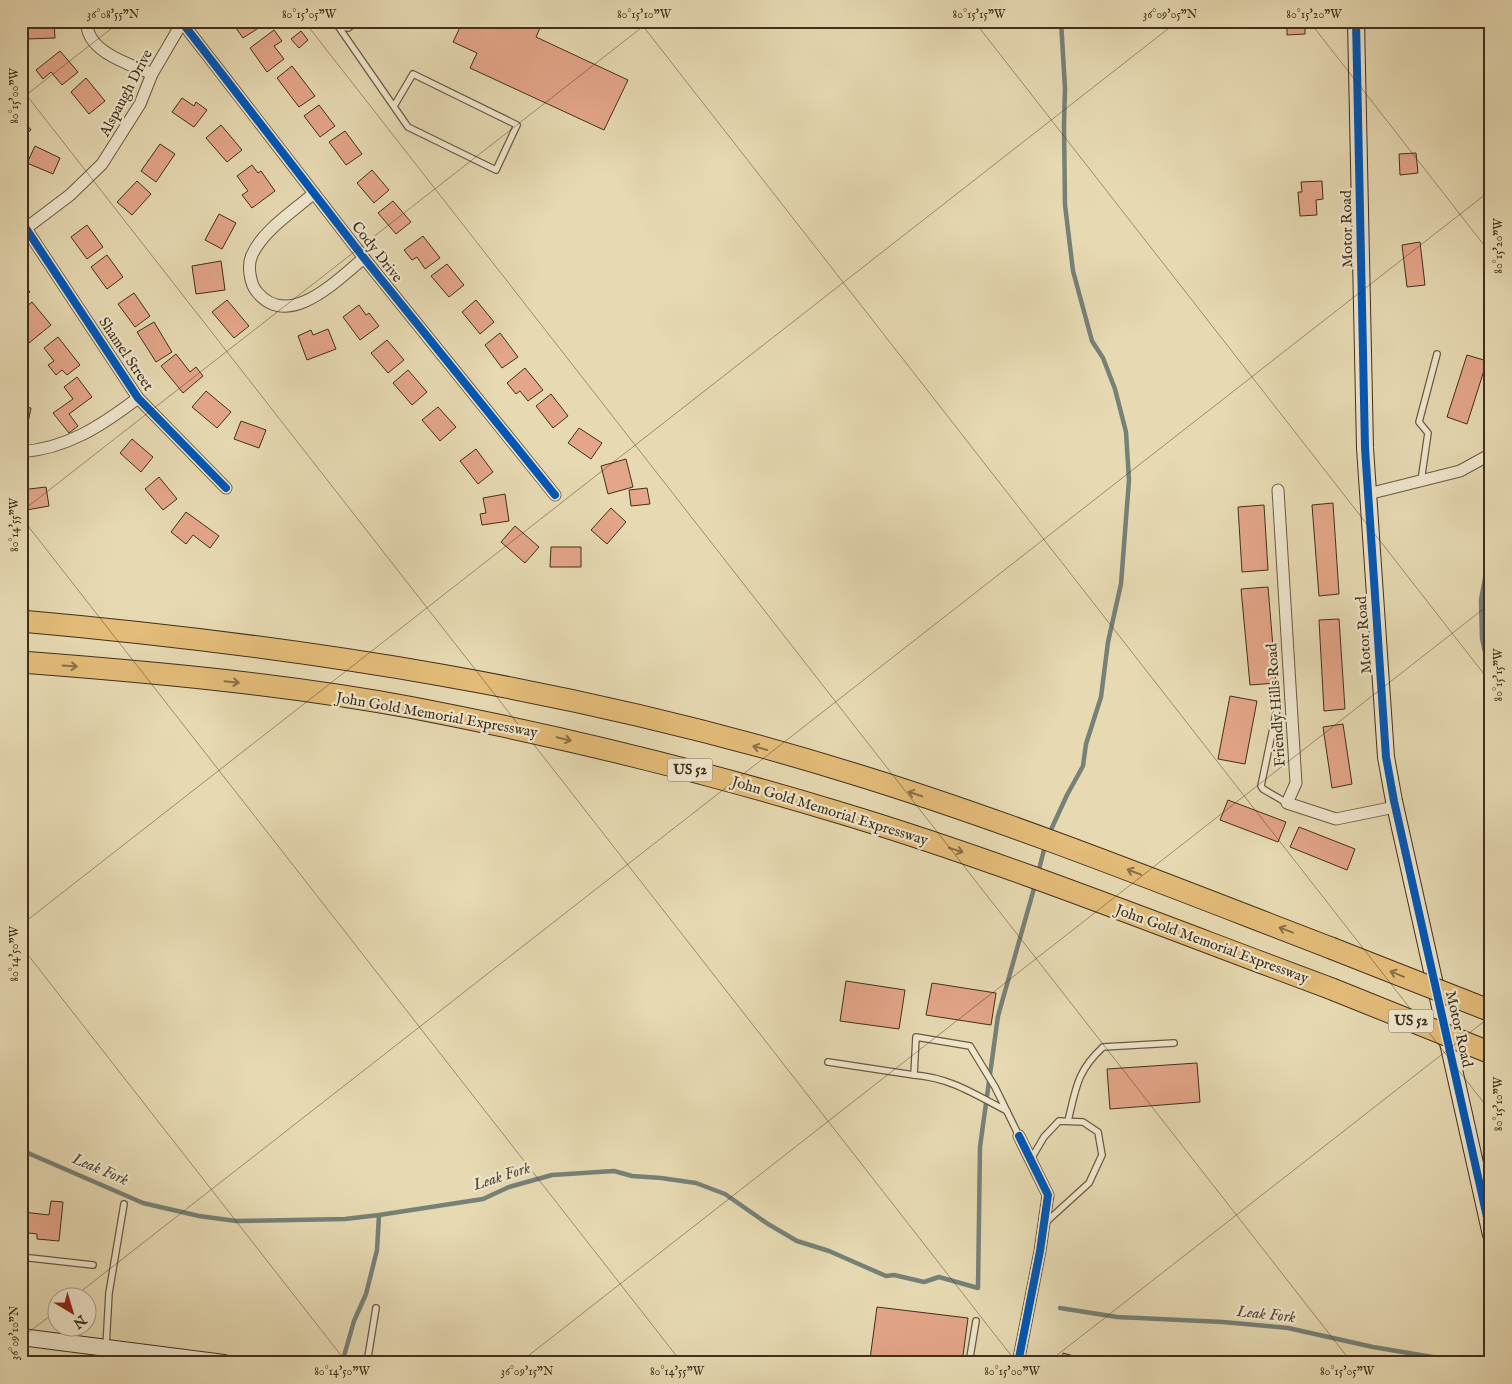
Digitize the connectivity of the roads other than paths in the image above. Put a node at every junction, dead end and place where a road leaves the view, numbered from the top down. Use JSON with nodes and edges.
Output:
{"nodes":[{"id":1,"x":87,"y":21,"type":"edge"},
{"id":2,"x":357,"y":21,"type":"edge"},
{"id":3,"x":1356,"y":21,"type":"edge"},
{"id":4,"x":182,"y":22,"type":"edge"},
{"id":5,"x":335,"y":24,"type":"edge"},
{"id":6,"x":152,"y":74,"type":"junction"},
{"id":7,"x":394,"y":106,"type":"junction"},
{"id":8,"x":314,"y":193,"type":"junction"},
{"id":9,"x":23,"y":227,"type":"edge"},
{"id":10,"x":364,"y":258,"type":"junction"},
{"id":11,"x":1437,"y":354,"type":"dead end"},
{"id":12,"x":138,"y":398,"type":"junction"},
{"id":13,"x":21,"y":452,"type":"edge"},
{"id":14,"x":1491,"y":454,"type":"edge"},
{"id":15,"x":1421,"y":481,"type":"junction"},
{"id":16,"x":226,"y":488,"type":"dead end"},
{"id":17,"x":1278,"y":490,"type":"dead end"},
{"id":18,"x":1368,"y":494,"type":"junction"},
{"id":19,"x":556,"y":495,"type":"dead end"},
{"id":20,"x":21,"y":621,"type":"edge"},
{"id":21,"x":21,"y":662,"type":"edge"},
{"id":22,"x":1277,"y":709,"type":"dead end"},
{"id":23,"x":1287,"y":803,"type":"junction"},
{"id":24,"x":1395,"y":807,"type":"junction"},
{"id":25,"x":1491,"y":1011,"type":"edge"},
{"id":26,"x":1174,"y":1043,"type":"dead end"},
{"id":27,"x":1491,"y":1053,"type":"edge"},
{"id":28,"x":828,"y":1062,"type":"dead end"},
{"id":29,"x":914,"y":1075,"type":"junction"},
{"id":30,"x":1007,"y":1112,"type":"junction"},
{"id":31,"x":1068,"y":1122,"type":"junction"},
{"id":32,"x":1019,"y":1136,"type":"joint"},
{"id":33,"x":1031,"y":1160,"type":"junction"},
{"id":34,"x":124,"y":1204,"type":"dead end"},
{"id":35,"x":1044,"y":1224,"type":"junction"},
{"id":36,"x":1491,"y":1235,"type":"edge"},
{"id":37,"x":21,"y":1257,"type":"edge"},
{"id":38,"x":93,"y":1265,"type":"dead end"},
{"id":39,"x":376,"y":1308,"type":"dead end"},
{"id":40,"x":976,"y":1321,"type":"dead end"},
{"id":41,"x":21,"y":1337,"type":"edge"},
{"id":42,"x":106,"y":1349,"type":"junction"},
{"id":43,"x":224,"y":1363,"type":"edge"},
{"id":44,"x":367,"y":1363,"type":"edge"},
{"id":45,"x":969,"y":1363,"type":"edge"},
{"id":46,"x":1018,"y":1363,"type":"edge"}],
"edges":[{"from":1,"to":6,"type":"street"},
{"from":2,"to":5,"type":"lane"},
{"from":3,"to":18,"type":"street","name":"Motor Road"},
{"from":4,"to":6,"type":"street","name":"Alspaugh Drive"},
{"from":4,"to":8,"type":"street","name":"Cody Drive"},
{"from":5,"to":7,"type":"lane"},
{"from":6,"to":9,"type":"street","name":"Alspaugh Drive"},
{"from":7,"to":7,"type":"lane"},
{"from":8,"to":10,"type":"street","name":"Cody Drive"},
{"from":8,"to":10,"type":"street"},
{"from":9,"to":12,"type":"street","name":"Shamel Street"},
{"from":10,"to":19,"type":"street","name":"Cody Drive"},
{"from":11,"to":15,"type":"lane"},
{"from":12,"to":13,"type":"street"},
{"from":12,"to":16,"type":"street","name":"Shamel Street"},
{"from":14,"to":15,"type":"street"},
{"from":15,"to":18,"type":"street"},
{"from":17,"to":23,"type":"street","name":"Friendly Hills Road"},
{"from":18,"to":24,"type":"street","name":"Motor Road"},
{"from":25,"to":20,"type":"highway","number":"US 52","one_way":true,"bridge":true},
{"from":21,"to":27,"type":"highway","name":"John Gold Memorial Expressway","number":"US 52","one_way":true,"bridge":true},
{"from":22,"to":23,"type":"lane"},
{"from":23,"to":24,"type":"street"},
{"from":24,"to":36,"type":"street","name":"Motor Road"},
{"from":26,"to":31,"type":"lane"},
{"from":28,"to":29,"type":"lane"},
{"from":29,"to":30,"type":"lane"},
{"from":29,"to":30,"type":"lane"},
{"from":30,"to":32,"type":"lane"},
{"from":31,"to":33,"type":"lane"},
{"from":31,"to":35,"type":"lane"},
{"from":32,"to":33,"type":"street"},
{"from":33,"to":35,"type":"street"},
{"from":34,"to":42,"type":"lane"},
{"from":35,"to":46,"type":"street"},
{"from":37,"to":38,"type":"lane"},
{"from":39,"to":44,"type":"lane"},
{"from":40,"to":45,"type":"lane"},
{"from":41,"to":42,"type":"street"},
{"from":42,"to":43,"type":"street"}]}
